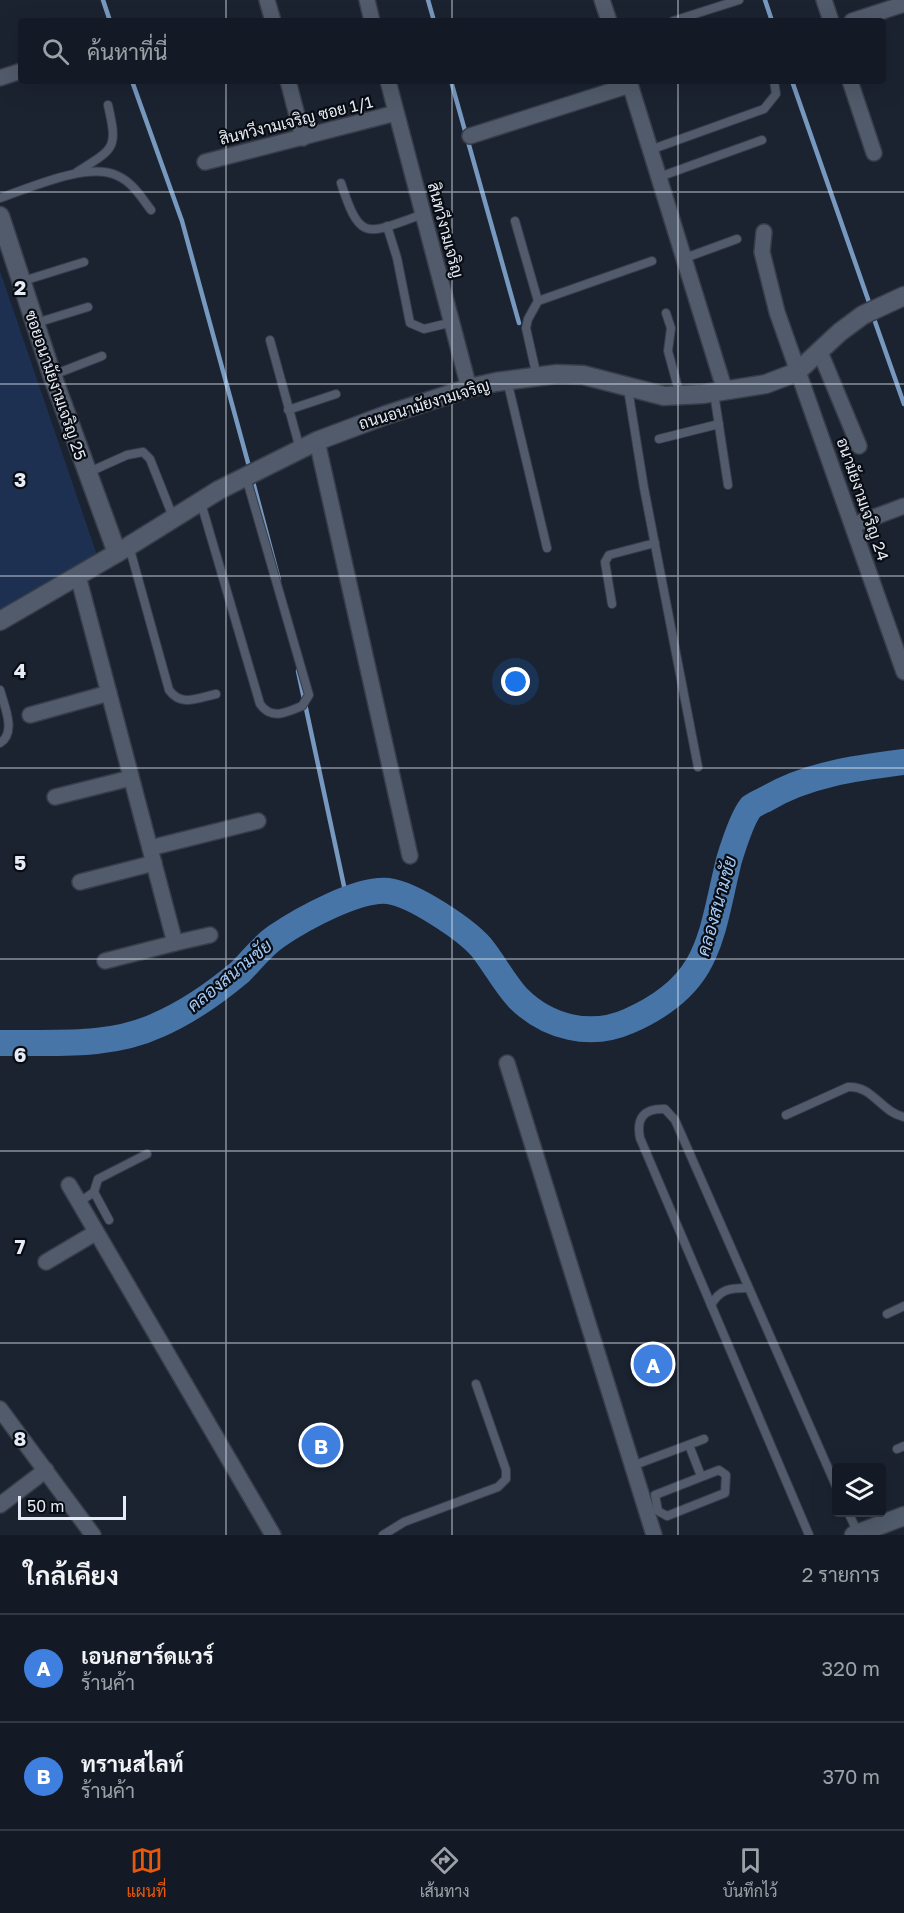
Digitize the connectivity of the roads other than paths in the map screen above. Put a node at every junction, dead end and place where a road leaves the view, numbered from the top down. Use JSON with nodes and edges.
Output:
{"nodes":[{"id":1,"x":267,"y":0,"type":"edge"},
{"id":2,"x":367,"y":0,"type":"edge"},
{"id":3,"x":602,"y":0,"type":"edge"},
{"id":4,"x":739,"y":0,"type":"edge"},
{"id":5,"x":824,"y":0,"type":"edge"},
{"id":6,"x":904,"y":4,"type":"edge"},
{"id":7,"x":272,"y":18,"type":"edge"},
{"id":8,"x":371,"y":18,"type":"edge"},
{"id":9,"x":608,"y":18,"type":"edge"},
{"id":10,"x":682,"y":18,"type":"edge"},
{"id":11,"x":830,"y":18,"type":"edge"},
{"id":12,"x":861,"y":18,"type":"edge"},
{"id":13,"x":18,"y":72,"type":"edge"},
{"id":14,"x":0,"y":78,"type":"edge"},
{"id":15,"x":289,"y":84,"type":"edge"},
{"id":16,"x":389,"y":84,"type":"edge"},
{"id":17,"x":627,"y":84,"type":"edge"},
{"id":18,"x":630,"y":84,"type":"edge"},
{"id":19,"x":774,"y":84,"type":"edge"},
{"id":20,"x":851,"y":84,"type":"edge"},
{"id":21,"x":108,"y":105,"type":"dead end"},
{"id":22,"x":396,"y":113,"type":"junction"},
{"id":23,"x":470,"y":136,"type":"dead end"},
{"id":24,"x":303,"y":138,"type":"junction"},
{"id":25,"x":762,"y":140,"type":"dead end"},
{"id":26,"x":650,"y":150,"type":"junction"},
{"id":27,"x":874,"y":153,"type":"dead end"},
{"id":28,"x":205,"y":162,"type":"dead end"},
{"id":29,"x":70,"y":176,"type":"junction"},
{"id":30,"x":659,"y":177,"type":"junction"},
{"id":31,"x":340,"y":183,"type":"dead end"},
{"id":32,"x":0,"y":198,"type":"edge"},
{"id":33,"x":151,"y":210,"type":"dead end"},
{"id":34,"x":424,"y":214,"type":"junction"},
{"id":35,"x":0,"y":216,"type":"edge"},
{"id":36,"x":515,"y":221,"type":"dead end"},
{"id":37,"x":387,"y":226,"type":"junction"},
{"id":38,"x":764,"y":232,"type":"dead end"},
{"id":39,"x":737,"y":239,"type":"dead end"},
{"id":40,"x":685,"y":258,"type":"junction"},
{"id":41,"x":652,"y":261,"type":"dead end"},
{"id":42,"x":84,"y":262,"type":"dead end"},
{"id":43,"x":21,"y":282,"type":"junction"},
{"id":44,"x":904,"y":296,"type":"edge"},
{"id":45,"x":538,"y":301,"type":"junction"},
{"id":46,"x":88,"y":307,"type":"dead end"},
{"id":47,"x":666,"y":313,"type":"dead end"},
{"id":48,"x":453,"y":322,"type":"junction"},
{"id":49,"x":35,"y":323,"type":"junction"},
{"id":50,"x":270,"y":340,"type":"dead end"},
{"id":51,"x":820,"y":352,"type":"junction"},
{"id":52,"x":102,"y":356,"type":"dead end"},
{"id":53,"x":797,"y":372,"type":"junction"},
{"id":54,"x":52,"y":375,"type":"junction"},
{"id":55,"x":537,"y":376,"type":"junction"},
{"id":56,"x":507,"y":380,"type":"junction"},
{"id":57,"x":469,"y":388,"type":"junction"},
{"id":58,"x":628,"y":389,"type":"junction"},
{"id":59,"x":719,"y":392,"type":"junction"},
{"id":60,"x":336,"y":394,"type":"dead end"},
{"id":61,"x":680,"y":395,"type":"junction"},
{"id":62,"x":288,"y":410,"type":"junction"},
{"id":63,"x":719,"y":424,"type":"junction"},
{"id":64,"x":659,"y":439,"type":"dead end"},
{"id":65,"x":317,"y":441,"type":"junction"},
{"id":66,"x":859,"y":446,"type":"dead end"},
{"id":67,"x":300,"y":449,"type":"junction"},
{"id":68,"x":87,"y":473,"type":"junction"},
{"id":69,"x":246,"y":475,"type":"junction"},
{"id":70,"x":728,"y":486,"type":"dead end"},
{"id":71,"x":200,"y":501,"type":"junction"},
{"id":72,"x":904,"y":506,"type":"edge"},
{"id":73,"x":174,"y":518,"type":"junction"},
{"id":74,"x":854,"y":525,"type":"junction"},
{"id":75,"x":655,"y":543,"type":"junction"},
{"id":76,"x":547,"y":548,"type":"dead end"},
{"id":77,"x":123,"y":550,"type":"junction"},
{"id":78,"x":78,"y":576,"type":"junction"},
{"id":79,"x":612,"y":604,"type":"dead end"},
{"id":80,"x":1,"y":617,"type":"edge"},
{"id":81,"x":904,"y":672,"type":"edge"},
{"id":82,"x":0,"y":690,"type":"edge"},
{"id":83,"x":109,"y":693,"type":"junction"},
{"id":84,"x":216,"y":694,"type":"dead end"},
{"id":85,"x":30,"y":715,"type":"dead end"},
{"id":86,"x":0,"y":743,"type":"edge"},
{"id":87,"x":698,"y":767,"type":"dead end"},
{"id":88,"x":131,"y":778,"type":"junction"},
{"id":89,"x":54,"y":797,"type":"dead end"},
{"id":90,"x":258,"y":821,"type":"dead end"},
{"id":91,"x":152,"y":855,"type":"junction"},
{"id":92,"x":410,"y":856,"type":"dead end"},
{"id":93,"x":80,"y":882,"type":"dead end"},
{"id":94,"x":210,"y":935,"type":"dead end"},
{"id":95,"x":175,"y":944,"type":"junction"},
{"id":96,"x":105,"y":961,"type":"dead end"},
{"id":97,"x":507,"y":1063,"type":"dead end"},
{"id":98,"x":786,"y":1115,"type":"dead end"},
{"id":99,"x":904,"y":1116,"type":"edge"},
{"id":100,"x":147,"y":1154,"type":"dead end"},
{"id":101,"x":69,"y":1185,"type":"dead end"},
{"id":102,"x":94,"y":1192,"type":"junction"},
{"id":103,"x":78,"y":1203,"type":"junction"},
{"id":104,"x":109,"y":1220,"type":"dead end"},
{"id":105,"x":95,"y":1233,"type":"junction"},
{"id":106,"x":46,"y":1262,"type":"dead end"},
{"id":107,"x":747,"y":1288,"type":"junction"},
{"id":108,"x":711,"y":1305,"type":"junction"},
{"id":109,"x":904,"y":1306,"type":"edge"},
{"id":110,"x":887,"y":1314,"type":"dead end"},
{"id":111,"x":476,"y":1384,"type":"dead end"},
{"id":112,"x":0,"y":1408,"type":"edge"},
{"id":113,"x":704,"y":1439,"type":"dead end"},
{"id":114,"x":689,"y":1445,"type":"junction"},
{"id":115,"x":632,"y":1467,"type":"junction"},
{"id":116,"x":46,"y":1470,"type":"junction"},
{"id":117,"x":832,"y":1475,"type":"edge"},
{"id":118,"x":701,"y":1476,"type":"junction"},
{"id":119,"x":0,"y":1505,"type":"edge"},
{"id":120,"x":904,"y":1515,"type":"edge"},
{"id":121,"x":850,"y":1517,"type":"edge"},
{"id":122,"x":856,"y":1534,"type":"edge"},
{"id":123,"x":93,"y":1535,"type":"edge"},
{"id":124,"x":273,"y":1535,"type":"edge"},
{"id":125,"x":383,"y":1535,"type":"edge"},
{"id":126,"x":654,"y":1535,"type":"edge"},
{"id":127,"x":809,"y":1535,"type":"edge"}],
"edges":[{"from":1,"to":7,"type":"street"},
{"from":2,"to":8,"type":"street"},
{"from":3,"to":9,"type":"street"},
{"from":4,"to":10,"type":"lane"},
{"from":5,"to":11,"type":"street"},
{"from":6,"to":12,"type":"street"},
{"from":13,"to":14,"type":"street"},
{"from":15,"to":24,"type":"street"},
{"from":16,"to":22,"type":"street","name":"สินทวีงามเจริญ"},
{"from":17,"to":23,"type":"street"},
{"from":18,"to":26,"type":"street"},
{"from":19,"to":26,"type":"lane"},
{"from":20,"to":27,"type":"street"},
{"from":21,"to":29,"type":"lane"},
{"from":22,"to":24,"type":"street","name":"สินทวีงามเจริญ ซอย 1/1"},
{"from":22,"to":34,"type":"street","name":"สินทวีงามเจริญ"},
{"from":24,"to":28,"type":"street","name":"สินทวีงามเจริญ ซอย 1/1"},
{"from":25,"to":30,"type":"lane"},
{"from":26,"to":30,"type":"street"},
{"from":29,"to":32,"type":"lane"},
{"from":29,"to":33,"type":"lane"},
{"from":30,"to":40,"type":"street"},
{"from":31,"to":37,"type":"lane"},
{"from":34,"to":37,"type":"lane"},
{"from":34,"to":48,"type":"street","name":"สินทวีงามเจริญ"},
{"from":35,"to":43,"type":"street","name":"ซอยอนามัยงามเจริญ 25"},
{"from":36,"to":45,"type":"lane"},
{"from":37,"to":48,"type":"lane"},
{"from":38,"to":53,"type":"street","name":"อนามัยงามเจริญ 24"},
{"from":39,"to":40,"type":"lane"},
{"from":40,"to":59,"type":"street"},
{"from":41,"to":45,"type":"lane"},
{"from":42,"to":43,"type":"lane"},
{"from":43,"to":49,"type":"street","name":"ซอยอนามัยงามเจริญ 25"},
{"from":44,"to":51,"type":"street","name":"ถนนอนามัยงามเจริญ"},
{"from":45,"to":55,"type":"lane"},
{"from":46,"to":49,"type":"lane"},
{"from":47,"to":61,"type":"lane"},
{"from":48,"to":57,"type":"street","name":"สินทวีงามเจริญ"},
{"from":49,"to":54,"type":"street","name":"ซอยอนามัยงามเจริญ 25"},
{"from":50,"to":62,"type":"lane"},
{"from":51,"to":53,"type":"street","name":"ถนนอนามัยงามเจริญ"},
{"from":51,"to":66,"type":"street"},
{"from":52,"to":54,"type":"lane"},
{"from":53,"to":59,"type":"street","name":"ถนนอนามัยงามเจริญ"},
{"from":53,"to":74,"type":"street","name":"อนามัยงามเจริญ 24"},
{"from":54,"to":68,"type":"street","name":"ซอยอนามัยงามเจริญ 25"},
{"from":55,"to":56,"type":"street","name":"ถนนอนามัยงามเจริญ"},
{"from":55,"to":58,"type":"street","name":"ถนนอนามัยงามเจริญ"},
{"from":56,"to":57,"type":"street","name":"ถนนอนามัยงามเจริญ"},
{"from":56,"to":76,"type":"lane"},
{"from":57,"to":65,"type":"street","name":"ถนนอนามัยงามเจริญ"},
{"from":58,"to":61,"type":"street","name":"ถนนอนามัยงามเจริญ"},
{"from":58,"to":75,"type":"lane"},
{"from":59,"to":61,"type":"street","name":"ถนนอนามัยงามเจริญ"},
{"from":59,"to":63,"type":"lane"},
{"from":60,"to":62,"type":"lane"},
{"from":62,"to":67,"type":"lane"},
{"from":63,"to":64,"type":"lane"},
{"from":63,"to":70,"type":"lane"},
{"from":65,"to":67,"type":"street","name":"ถนนอนามัยงามเจริญ"},
{"from":65,"to":92,"type":"street"},
{"from":67,"to":69,"type":"street","name":"ถนนอนามัยงามเจริญ"},
{"from":68,"to":73,"type":"lane"},
{"from":68,"to":77,"type":"street","name":"ซอยอนามัยงามเจริญ 25"},
{"from":69,"to":71,"type":"street","name":"ถนนอนามัยงามเจริญ"},
{"from":69,"to":71,"type":"lane"},
{"from":71,"to":73,"type":"street","name":"ถนนอนามัยงามเจริญ"},
{"from":72,"to":74,"type":"street"},
{"from":73,"to":77,"type":"street","name":"ถนนอนามัยงามเจริญ"},
{"from":74,"to":81,"type":"street","name":"อนามัยงามเจริญ 24"},
{"from":75,"to":79,"type":"lane"},
{"from":75,"to":87,"type":"lane"},
{"from":77,"to":78,"type":"street","name":"ถนนอนามัยงามเจริญ"},
{"from":77,"to":84,"type":"lane"},
{"from":78,"to":80,"type":"street","name":"ถนนอนามัยงามเจริญ"},
{"from":78,"to":83,"type":"street"},
{"from":82,"to":86,"type":"lane"},
{"from":83,"to":85,"type":"street"},
{"from":83,"to":88,"type":"street"},
{"from":88,"to":89,"type":"street"},
{"from":88,"to":91,"type":"street"},
{"from":90,"to":91,"type":"street"},
{"from":91,"to":93,"type":"street"},
{"from":91,"to":95,"type":"street"},
{"from":94,"to":95,"type":"street"},
{"from":95,"to":96,"type":"street"},
{"from":97,"to":115,"type":"street"},
{"from":98,"to":99,"type":"lane"},
{"from":100,"to":102,"type":"lane"},
{"from":101,"to":103,"type":"street"},
{"from":102,"to":103,"type":"lane"},
{"from":102,"to":104,"type":"lane"},
{"from":103,"to":105,"type":"street"},
{"from":105,"to":106,"type":"street"},
{"from":105,"to":124,"type":"street"},
{"from":107,"to":108,"type":"lane"},
{"from":107,"to":108,"type":"lane"},
{"from":107,"to":117,"type":"lane"},
{"from":108,"to":127,"type":"lane"},
{"from":109,"to":110,"type":"lane"},
{"from":111,"to":125,"type":"lane"},
{"from":112,"to":116,"type":"street"},
{"from":113,"to":114,"type":"lane"},
{"from":114,"to":115,"type":"lane"},
{"from":114,"to":118,"type":"lane"},
{"from":115,"to":126,"type":"street"},
{"from":116,"to":119,"type":"street"},
{"from":116,"to":123,"type":"street"},
{"from":118,"to":118,"type":"lane"},
{"from":120,"to":122,"type":"street"},
{"from":121,"to":122,"type":"lane"}]}
